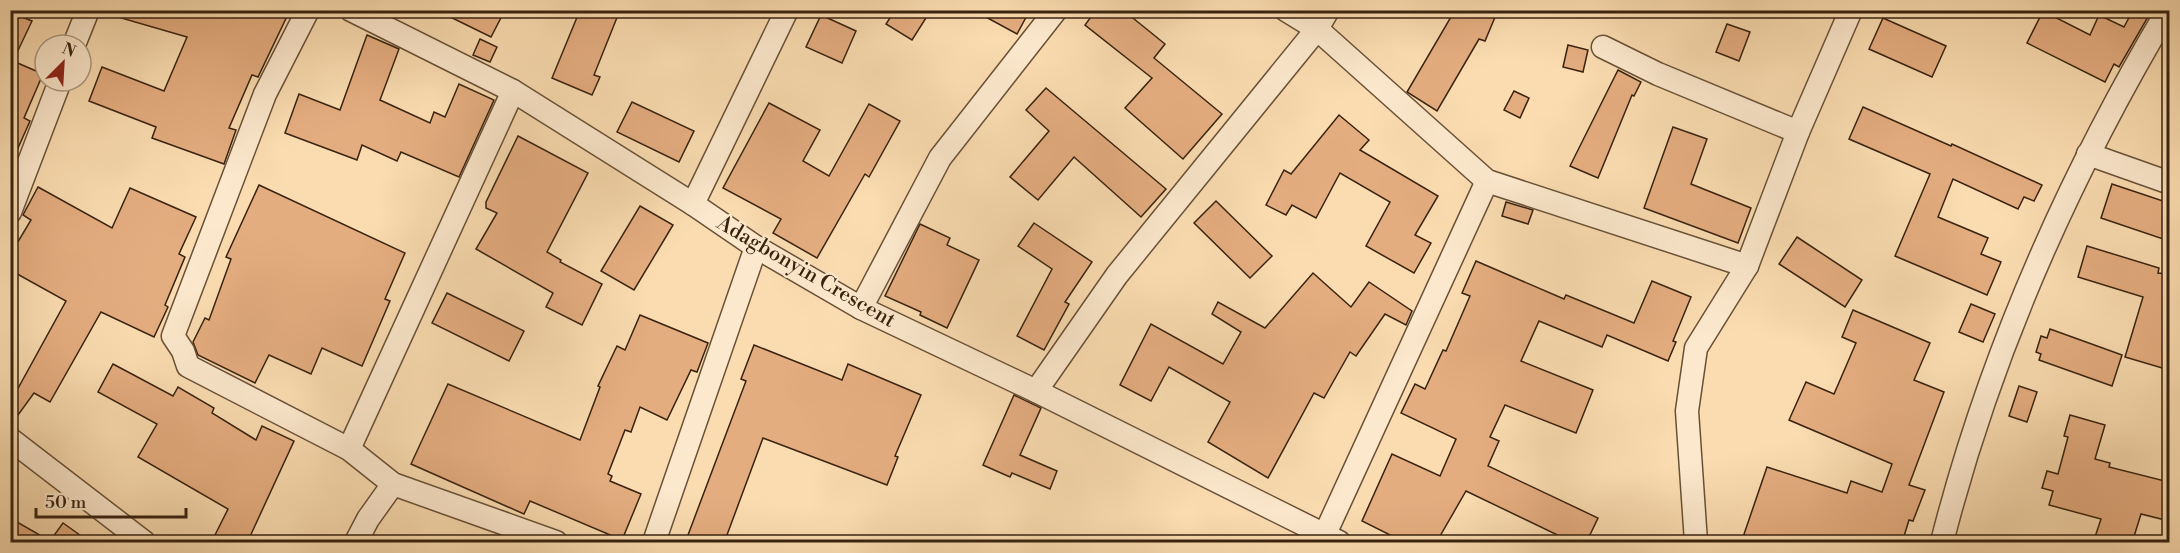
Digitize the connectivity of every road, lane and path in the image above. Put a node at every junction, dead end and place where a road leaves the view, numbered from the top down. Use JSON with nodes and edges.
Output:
{"nodes":[{"id":1,"x":88,"y":10,"type":"edge"},
{"id":2,"x":308,"y":10,"type":"edge"},
{"id":3,"x":351,"y":10,"type":"edge"},
{"id":4,"x":787,"y":10,"type":"edge"},
{"id":5,"x":1056,"y":10,"type":"edge"},
{"id":6,"x":1286,"y":10,"type":"edge"},
{"id":7,"x":1851,"y":10,"type":"edge"},
{"id":8,"x":2168,"y":10,"type":"edge"},
{"id":9,"x":1323,"y":20,"type":"edge"},
{"id":10,"x":79,"y":33,"type":"edge"},
{"id":11,"x":1603,"y":47,"type":"dead end"},
{"id":12,"x":513,"y":91,"type":"junction"},
{"id":13,"x":55,"y":93,"type":"edge"},
{"id":14,"x":1798,"y":132,"type":"junction"},
{"id":15,"x":2088,"y":154,"type":"junction"},
{"id":16,"x":1487,"y":181,"type":"junction"},
{"id":17,"x":2169,"y":183,"type":"edge"},
{"id":18,"x":693,"y":204,"type":"junction"},
{"id":19,"x":10,"y":212,"type":"edge"},
{"id":20,"x":756,"y":247,"type":"junction"},
{"id":21,"x":1747,"y":266,"type":"junction"},
{"id":22,"x":861,"y":308,"type":"junction"},
{"id":23,"x":1036,"y":391,"type":"junction"},
{"id":24,"x":10,"y":439,"type":"edge"},
{"id":25,"x":349,"y":448,"type":"junction"},
{"id":26,"x":393,"y":484,"type":"junction"},
{"id":27,"x":1332,"y":538,"type":"edge"},
{"id":28,"x":144,"y":543,"type":"edge"},
{"id":29,"x":356,"y":543,"type":"edge"},
{"id":30,"x":556,"y":543,"type":"edge"},
{"id":31,"x":654,"y":543,"type":"edge"},
{"id":32,"x":1696,"y":543,"type":"edge"},
{"id":33,"x":1942,"y":543,"type":"edge"}],
"edges":[{"from":1,"to":10,"type":"street"},
{"from":2,"to":25,"type":"street"},
{"from":3,"to":12,"type":"street","name":"Adagbonyin Crescent"},
{"from":4,"to":18,"type":"street"},
{"from":5,"to":22,"type":"street"},
{"from":6,"to":9,"type":"street"},
{"from":7,"to":14,"type":"street"},
{"from":8,"to":15,"type":"street"},
{"from":9,"to":16,"type":"street"},
{"from":9,"to":23,"type":"street"},
{"from":11,"to":14,"type":"street"},
{"from":12,"to":18,"type":"street","name":"Adagbonyin Crescent"},
{"from":12,"to":25,"type":"street"},
{"from":13,"to":19,"type":"street"},
{"from":14,"to":21,"type":"street"},
{"from":15,"to":17,"type":"street"},
{"from":15,"to":33,"type":"street"},
{"from":16,"to":21,"type":"street"},
{"from":16,"to":27,"type":"street"},
{"from":18,"to":20,"type":"street","name":"Adagbonyin Crescent"},
{"from":20,"to":22,"type":"street","name":"Adagbonyin Crescent"},
{"from":20,"to":31,"type":"street"},
{"from":21,"to":32,"type":"street"},
{"from":22,"to":23,"type":"street","name":"Adagbonyin Crescent"},
{"from":23,"to":27,"type":"street","name":"Adagbonyin Crescent"},
{"from":24,"to":28,"type":"street"},
{"from":25,"to":26,"type":"street"},
{"from":26,"to":29,"type":"street"},
{"from":26,"to":30,"type":"street"}]}
